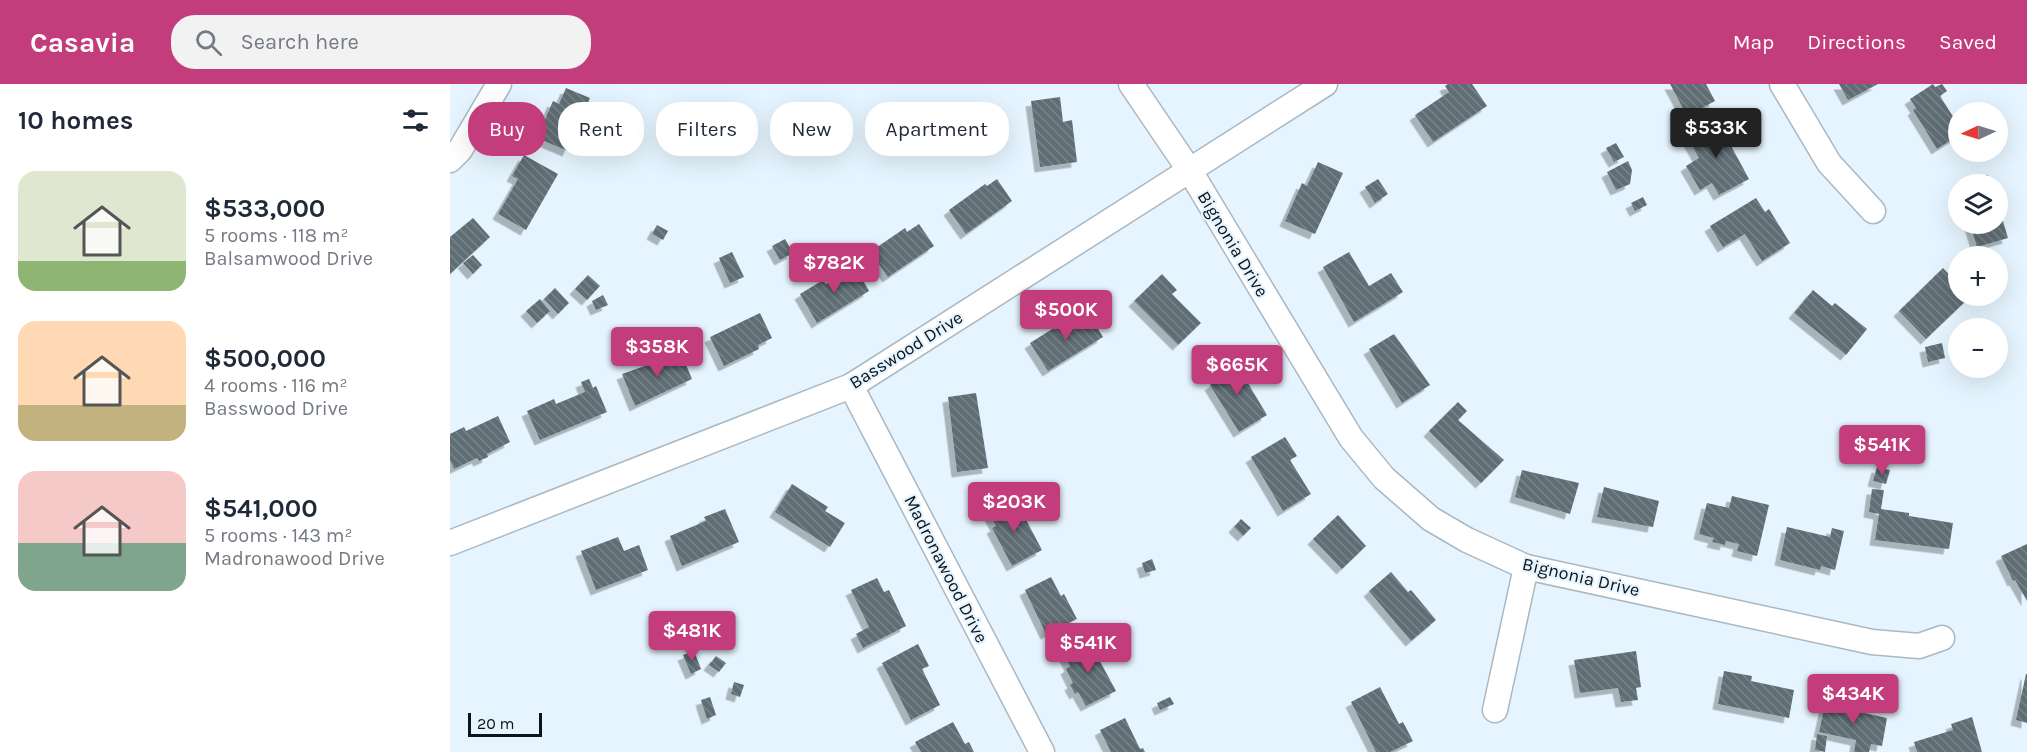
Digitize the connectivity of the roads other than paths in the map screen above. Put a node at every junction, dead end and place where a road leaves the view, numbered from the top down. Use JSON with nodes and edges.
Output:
{"nodes":[{"id":1,"x":499,"y":84,"type":"edge"},
{"id":2,"x":1131,"y":84,"type":"edge"},
{"id":3,"x":1326,"y":84,"type":"edge"},
{"id":4,"x":1782,"y":84,"type":"edge"},
{"id":5,"x":450,"y":160,"type":"edge"},
{"id":6,"x":1190,"y":171,"type":"junction"},
{"id":7,"x":1873,"y":211,"type":"dead end"},
{"id":8,"x":851,"y":386,"type":"junction"},
{"id":9,"x":450,"y":543,"type":"edge"},
{"id":10,"x":1526,"y":567,"type":"junction"},
{"id":11,"x":1942,"y":638,"type":"dead end"},
{"id":12,"x":1495,"y":710,"type":"dead end"},
{"id":13,"x":1042,"y":752,"type":"edge"}],
"edges":[{"from":1,"to":5,"type":"street"},
{"from":2,"to":6,"type":"street","name":"Bignonia Drive"},
{"from":3,"to":6,"type":"street","name":"Basswood Drive"},
{"from":4,"to":7,"type":"street"},
{"from":6,"to":8,"type":"street","name":"Basswood Drive"},
{"from":6,"to":10,"type":"street","name":"Bignonia Drive"},
{"from":8,"to":9,"type":"street","name":"Basswood Drive"},
{"from":8,"to":13,"type":"street","name":"Madronawood Drive"},
{"from":10,"to":11,"type":"street","name":"Bignonia Drive"},
{"from":10,"to":12,"type":"street"}]}
